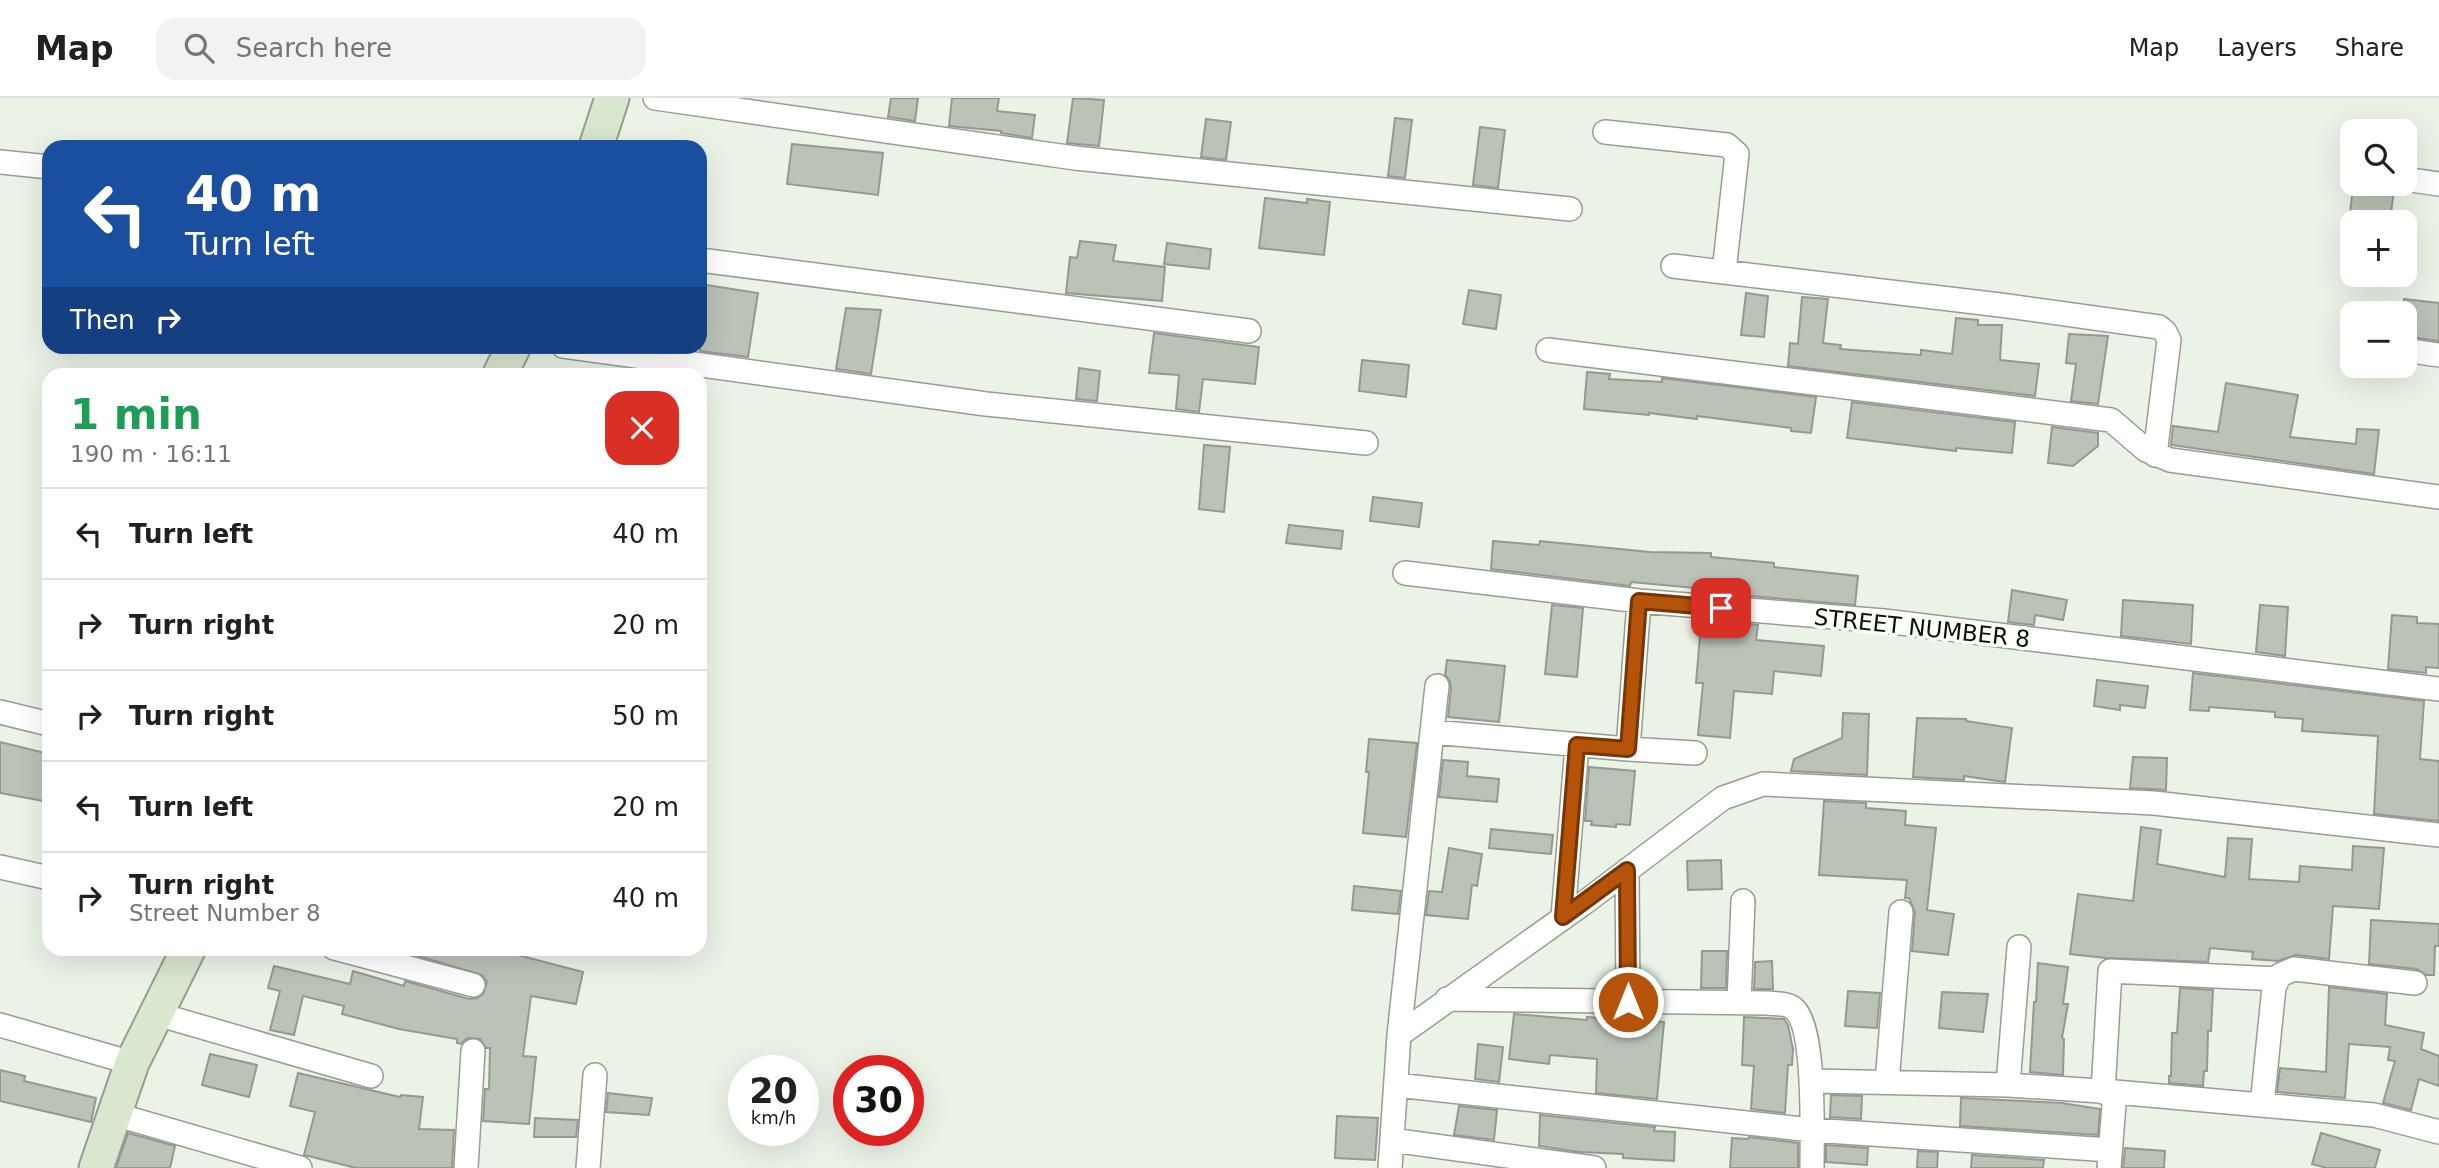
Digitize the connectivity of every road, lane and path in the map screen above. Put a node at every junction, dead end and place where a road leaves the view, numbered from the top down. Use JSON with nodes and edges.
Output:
{"nodes":[{"id":1,"x":612,"y":98,"type":"edge"},
{"id":2,"x":655,"y":98,"type":"edge"},
{"id":3,"x":1605,"y":132,"type":"dead end"},
{"id":4,"x":598,"y":140,"type":"edge"},
{"id":5,"x":0,"y":162,"type":"edge"},
{"id":6,"x":42,"y":166,"type":"edge"},
{"id":7,"x":2417,"y":181,"type":"edge"},
{"id":8,"x":2439,"y":184,"type":"edge"},
{"id":9,"x":1570,"y":209,"type":"dead end"},
{"id":10,"x":707,"y":261,"type":"edge"},
{"id":11,"x":1673,"y":266,"type":"dead end"},
{"id":12,"x":1724,"y":272,"type":"junction"},
{"id":13,"x":1249,"y":331,"type":"dead end"},
{"id":14,"x":1548,"y":350,"type":"dead end"},
{"id":15,"x":2417,"y":352,"type":"edge"},
{"id":16,"x":621,"y":354,"type":"edge"},
{"id":17,"x":2439,"y":355,"type":"edge"},
{"id":18,"x":1366,"y":443,"type":"dead end"},
{"id":19,"x":2155,"y":455,"type":"junction"},
{"id":20,"x":2439,"y":497,"type":"edge"},
{"id":21,"x":1405,"y":573,"type":"dead end"},
{"id":22,"x":1639,"y":601,"type":"junction"},
{"id":23,"x":1437,"y":686,"type":"dead end"},
{"id":24,"x":2439,"y":690,"type":"edge"},
{"id":25,"x":0,"y":712,"type":"edge"},
{"id":26,"x":42,"y":722,"type":"edge"},
{"id":27,"x":1432,"y":732,"type":"junction"},
{"id":28,"x":1577,"y":745,"type":"junction"},
{"id":29,"x":1628,"y":749,"type":"junction"},
{"id":30,"x":1695,"y":753,"type":"dead end"},
{"id":31,"x":2439,"y":835,"type":"edge"},
{"id":32,"x":0,"y":867,"type":"edge"},
{"id":33,"x":1627,"y":870,"type":"junction"},
{"id":34,"x":42,"y":876,"type":"edge"},
{"id":35,"x":1743,"y":901,"type":"dead end"},
{"id":36,"x":1901,"y":912,"type":"dead end"},
{"id":37,"x":1563,"y":917,"type":"junction"},
{"id":38,"x":2019,"y":947,"type":"dead end"},
{"id":39,"x":184,"y":956,"type":"edge"},
{"id":40,"x":364,"y":956,"type":"edge"},
{"id":41,"x":2278,"y":979,"type":"junction"},
{"id":42,"x":2415,"y":983,"type":"dead end"},
{"id":43,"x":473,"y":985,"type":"dead end"},
{"id":44,"x":1447,"y":999,"type":"junction"},
{"id":45,"x":1628,"y":1002,"type":"junction"},
{"id":46,"x":1739,"y":1003,"type":"junction"},
{"id":47,"x":157,"y":1014,"type":"junction"},
{"id":48,"x":0,"y":1025,"type":"edge"},
{"id":49,"x":1399,"y":1035,"type":"junction"},
{"id":50,"x":473,"y":1051,"type":"dead end"},
{"id":51,"x":132,"y":1063,"type":"junction"},
{"id":52,"x":595,"y":1074,"type":"dead end"},
{"id":53,"x":371,"y":1076,"type":"dead end"},
{"id":54,"x":1812,"y":1081,"type":"junction"},
{"id":55,"x":1887,"y":1082,"type":"junction"},
{"id":56,"x":1396,"y":1085,"type":"junction"},
{"id":57,"x":2008,"y":1086,"type":"junction"},
{"id":58,"x":2109,"y":1092,"type":"junction"},
{"id":59,"x":2262,"y":1105,"type":"junction"},
{"id":60,"x":114,"y":1114,"type":"junction"},
{"id":61,"x":1812,"y":1130,"type":"junction"},
{"id":62,"x":2439,"y":1132,"type":"edge"},
{"id":63,"x":1392,"y":1140,"type":"junction"},
{"id":64,"x":2110,"y":1159,"type":"edge"},
{"id":65,"x":96,"y":1168,"type":"edge"},
{"id":66,"x":300,"y":1168,"type":"edge"},
{"id":67,"x":466,"y":1168,"type":"edge"},
{"id":68,"x":588,"y":1168,"type":"edge"},
{"id":69,"x":1390,"y":1168,"type":"edge"},
{"id":70,"x":1594,"y":1168,"type":"edge"},
{"id":71,"x":1812,"y":1168,"type":"edge"}],
"edges":[{"from":1,"to":4,"type":"street"},
{"from":2,"to":9,"type":"street"},
{"from":3,"to":12,"type":"street"},
{"from":5,"to":6,"type":"street"},
{"from":7,"to":8,"type":"street"},
{"from":10,"to":13,"type":"street"},
{"from":11,"to":12,"type":"street"},
{"from":12,"to":19,"type":"street"},
{"from":14,"to":19,"type":"street"},
{"from":15,"to":17,"type":"street"},
{"from":16,"to":18,"type":"street"},
{"from":19,"to":20,"type":"street"},
{"from":21,"to":22,"type":"street","name":"STREET NUMBER 8"},
{"from":22,"to":24,"type":"street","name":"STREET NUMBER 8"},
{"from":22,"to":29,"type":"street"},
{"from":23,"to":27,"type":"street"},
{"from":25,"to":26,"type":"street"},
{"from":27,"to":28,"type":"street"},
{"from":27,"to":49,"type":"street"},
{"from":28,"to":29,"type":"street"},
{"from":28,"to":37,"type":"street"},
{"from":29,"to":30,"type":"street"},
{"from":31,"to":33,"type":"street"},
{"from":32,"to":34,"type":"street"},
{"from":33,"to":37,"type":"street"},
{"from":33,"to":45,"type":"street"},
{"from":35,"to":46,"type":"street"},
{"from":36,"to":55,"type":"street"},
{"from":37,"to":44,"type":"street"},
{"from":38,"to":57,"type":"street"},
{"from":39,"to":47,"type":"street"},
{"from":40,"to":43,"type":"street"},
{"from":41,"to":42,"type":"street"},
{"from":41,"to":58,"type":"street"},
{"from":41,"to":59,"type":"street"},
{"from":44,"to":45,"type":"street"},
{"from":44,"to":49,"type":"street"},
{"from":45,"to":46,"type":"street"},
{"from":46,"to":54,"type":"street"},
{"from":47,"to":51,"type":"street"},
{"from":47,"to":53,"type":"street"},
{"from":48,"to":51,"type":"street"},
{"from":49,"to":56,"type":"street"},
{"from":50,"to":67,"type":"street"},
{"from":51,"to":60,"type":"street"},
{"from":52,"to":68,"type":"street"},
{"from":54,"to":55,"type":"street"},
{"from":54,"to":61,"type":"street"},
{"from":55,"to":57,"type":"street"},
{"from":56,"to":61,"type":"street"},
{"from":56,"to":63,"type":"street"},
{"from":57,"to":58,"type":"street"},
{"from":58,"to":59,"type":"street"},
{"from":58,"to":64,"type":"street"},
{"from":59,"to":62,"type":"street"},
{"from":60,"to":65,"type":"street"},
{"from":60,"to":66,"type":"street"},
{"from":61,"to":64,"type":"street"},
{"from":61,"to":71,"type":"street"},
{"from":63,"to":69,"type":"street"},
{"from":63,"to":70,"type":"street"}]}
